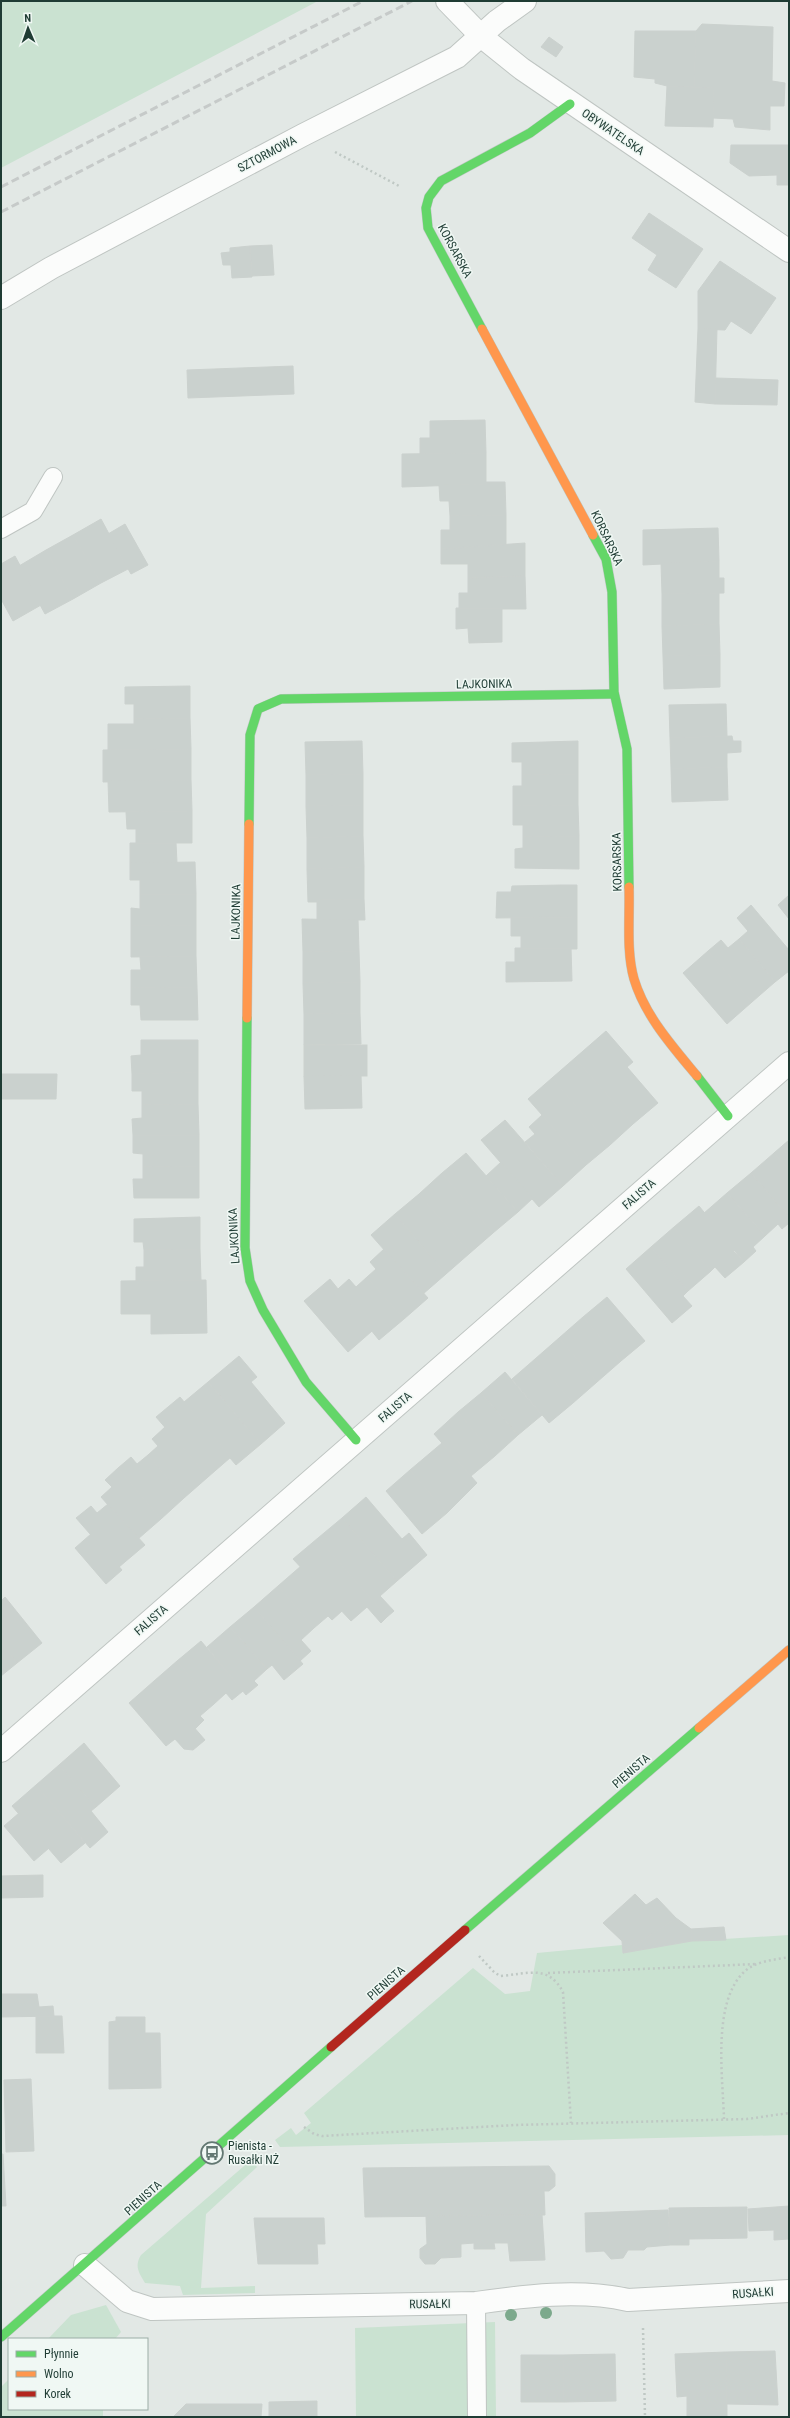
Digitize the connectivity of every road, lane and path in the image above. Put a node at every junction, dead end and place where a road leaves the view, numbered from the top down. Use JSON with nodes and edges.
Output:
{"nodes":[{"id":1,"x":447,"y":1,"type":"edge"},
{"id":2,"x":525,"y":1,"type":"edge"},
{"id":3,"x":482,"y":37,"type":"junction"},
{"id":4,"x":570,"y":104,"type":"junction"},
{"id":5,"x":303,"y":135,"type":"junction"},
{"id":6,"x":426,"y":200,"type":"junction"},
{"id":7,"x":789,"y":251,"type":"edge"},
{"id":8,"x":1,"y":298,"type":"edge"},
{"id":9,"x":53,"y":477,"type":"dead end"},
{"id":10,"x":1,"y":529,"type":"edge"},
{"id":11,"x":614,"y":694,"type":"junction"},
{"id":12,"x":789,"y":1063,"type":"edge"},
{"id":13,"x":728,"y":1116,"type":"junction"},
{"id":14,"x":356,"y":1440,"type":"junction"},
{"id":15,"x":789,"y":1650,"type":"edge"},
{"id":16,"x":1,"y":1751,"type":"edge"},
{"id":17,"x":478,"y":1954,"type":"dead end"},
{"id":18,"x":789,"y":1957,"type":"edge"},
{"id":19,"x":757,"y":1964,"type":"junction"},
{"id":20,"x":547,"y":1974,"type":"junction"},
{"id":21,"x":789,"y":2112,"type":"edge"},
{"id":22,"x":724,"y":2119,"type":"junction"},
{"id":23,"x":571,"y":2124,"type":"junction"},
{"id":24,"x":304,"y":2127,"type":"dead end"},
{"id":25,"x":85,"y":2265,"type":"junction"},
{"id":26,"x":789,"y":2291,"type":"edge"},
{"id":27,"x":642,"y":2300,"type":"junction"},
{"id":28,"x":476,"y":2302,"type":"junction"},
{"id":29,"x":1,"y":2337,"type":"edge"},
{"id":30,"x":477,"y":2417,"type":"edge"},
{"id":31,"x":645,"y":2417,"type":"edge"}],
"edges":[{"from":1,"to":3,"type":"street","name":"OBYWATELSKA"},
{"from":2,"to":3,"type":"street","name":"SZTORMOWA"},
{"from":3,"to":4,"type":"street","name":"OBYWATELSKA"},
{"from":3,"to":5,"type":"street","name":"SZTORMOWA"},
{"from":4,"to":6,"type":"street"},
{"from":4,"to":7,"type":"street","name":"OBYWATELSKA"},
{"from":5,"to":6,"type":"path"},
{"from":5,"to":8,"type":"street","name":"SZTORMOWA"},
{"from":6,"to":11,"type":"street","name":"KORSARSKA"},
{"from":9,"to":10,"type":"lane"},
{"from":11,"to":13,"type":"street","name":"KORSARSKA"},
{"from":11,"to":14,"type":"street","name":"LAJKONIKA"},
{"from":12,"to":13,"type":"street","name":"FALISTA"},
{"from":13,"to":14,"type":"street","name":"FALISTA"},
{"from":14,"to":16,"type":"street","name":"FALISTA"},
{"from":15,"to":25,"type":"street","name":"PIENISTA"},
{"from":17,"to":20,"type":"path"},
{"from":18,"to":19,"type":"path"},
{"from":19,"to":20,"type":"path"},
{"from":19,"to":22,"type":"path"},
{"from":20,"to":23,"type":"path"},
{"from":21,"to":22,"type":"path"},
{"from":22,"to":23,"type":"path"},
{"from":23,"to":24,"type":"path"},
{"from":25,"to":28,"type":"street","name":"RUSAŁKI"},
{"from":25,"to":29,"type":"street","name":"PIENISTA"},
{"from":26,"to":27,"type":"street","name":"RUSAŁKI"},
{"from":27,"to":28,"type":"street","name":"RUSAŁKI"},
{"from":27,"to":31,"type":"path"},
{"from":28,"to":30,"type":"lane"}]}
